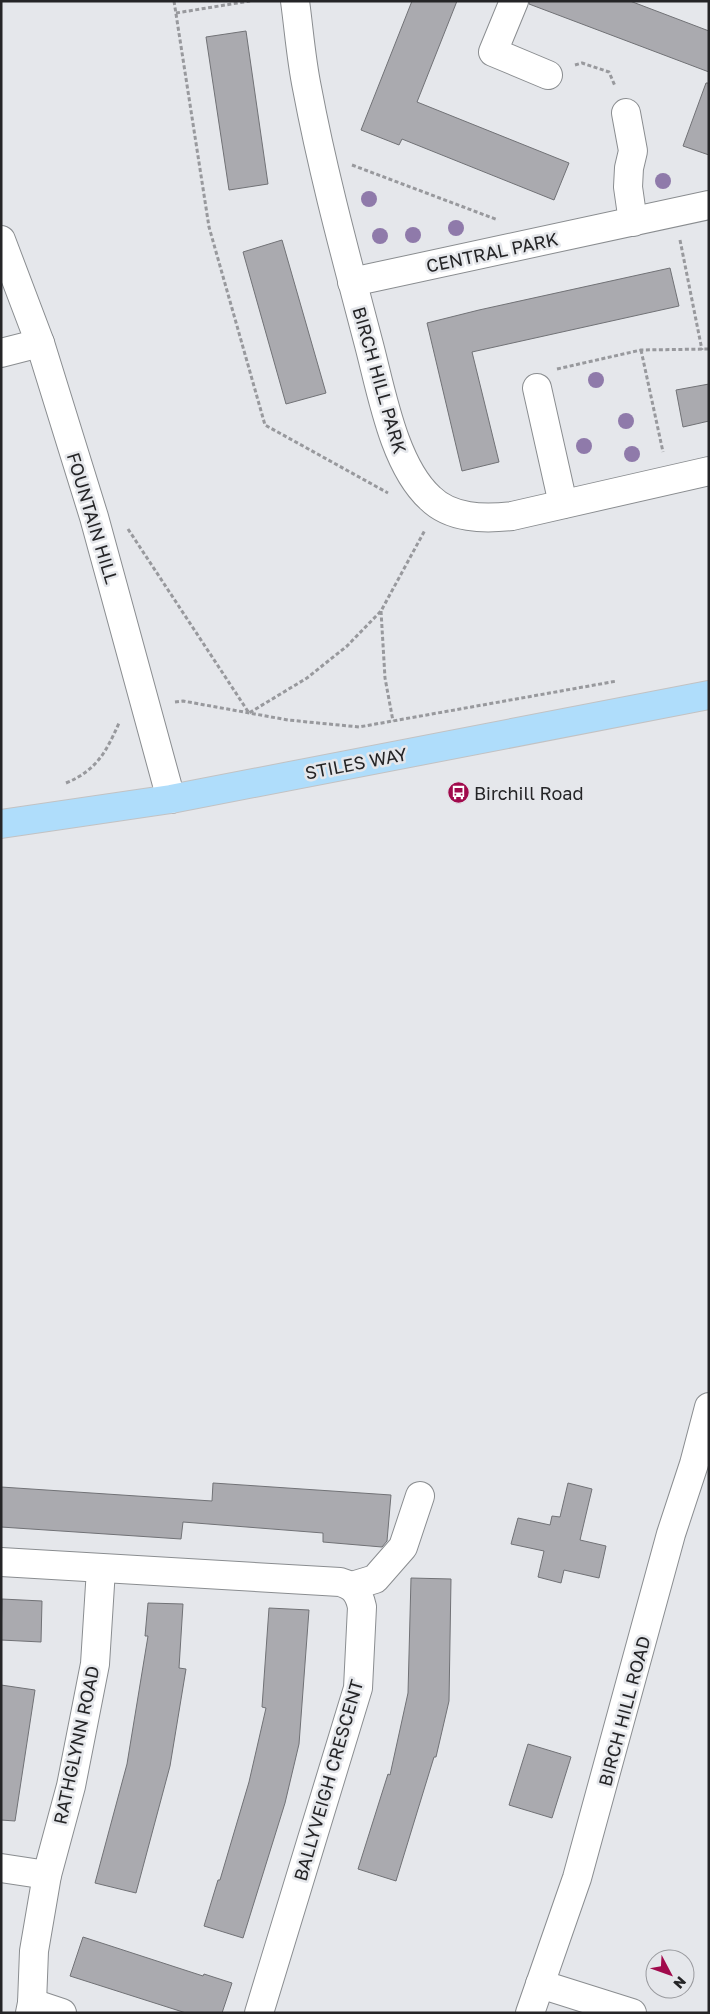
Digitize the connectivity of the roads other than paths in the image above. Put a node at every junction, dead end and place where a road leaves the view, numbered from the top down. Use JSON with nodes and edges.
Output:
{"nodes":[{"id":1,"x":295,"y":1,"type":"edge"},
{"id":2,"x":514,"y":1,"type":"edge"},
{"id":3,"x":548,"y":74,"type":"road end"},
{"id":4,"x":626,"y":112,"type":"road end"},
{"id":5,"x":709,"y":205,"type":"edge"},
{"id":6,"x":632,"y":222,"type":"junction"},
{"id":7,"x":1,"y":240,"type":"edge"},
{"id":8,"x":6,"y":269,"type":"edge"},
{"id":9,"x":352,"y":282,"type":"junction"},
{"id":10,"x":40,"y":343,"type":"junction"},
{"id":11,"x":1,"y":353,"type":"edge"},
{"id":12,"x":537,"y":388,"type":"road end"},
{"id":13,"x":709,"y":471,"type":"edge"},
{"id":14,"x":563,"y":504,"type":"junction"},
{"id":15,"x":709,"y":694,"type":"edge"},
{"id":16,"x":171,"y":799,"type":"junction"},
{"id":17,"x":1,"y":824,"type":"edge"},
{"id":18,"x":709,"y":1407,"type":"edge"},
{"id":19,"x":420,"y":1496,"type":"dead end"},
{"id":20,"x":1,"y":1562,"type":"edge"},
{"id":21,"x":101,"y":1569,"type":"junction"},
{"id":22,"x":352,"y":1586,"type":"junction"},
{"id":23,"x":1,"y":1868,"type":"edge"},
{"id":24,"x":46,"y":1875,"type":"junction"},
{"id":25,"x":540,"y":1984,"type":"junction"},
{"id":26,"x":31,"y":2008,"type":"edge"},
{"id":27,"x":62,"y":2013,"type":"edge"},
{"id":28,"x":259,"y":2013,"type":"edge"},
{"id":29,"x":530,"y":2013,"type":"edge"},
{"id":30,"x":632,"y":2013,"type":"edge"}],
"edges":[{"from":1,"to":9,"type":"street","name":"BIRCH HILL PARK"},
{"from":2,"to":3,"type":"street"},
{"from":4,"to":6,"type":"street"},
{"from":5,"to":6,"type":"street","name":"CENTRAL PARK"},
{"from":6,"to":9,"type":"street","name":"CENTRAL PARK"},
{"from":7,"to":8,"type":"street","name":"FOUNTAIN HILL"},
{"from":8,"to":10,"type":"street","name":"FOUNTAIN HILL"},
{"from":9,"to":14,"type":"street","name":"BIRCH HILL PARK"},
{"from":10,"to":11,"type":"street"},
{"from":10,"to":16,"type":"street","name":"FOUNTAIN HILL"},
{"from":12,"to":14,"type":"street"},
{"from":13,"to":14,"type":"street","name":"BIRCH HILL PARK"},
{"from":15,"to":16,"type":"main road","name":"STILES WAY"},
{"from":16,"to":17,"type":"main road","name":"STILES WAY"},
{"from":18,"to":25,"type":"street","name":"BIRCH HILL ROAD"},
{"from":19,"to":22,"type":"street"},
{"from":20,"to":21,"type":"street"},
{"from":21,"to":22,"type":"street"},
{"from":21,"to":24,"type":"street","name":"RATHGLYNN ROAD"},
{"from":22,"to":28,"type":"street","name":"BALLYVEIGH CRESCENT"},
{"from":23,"to":24,"type":"street"},
{"from":24,"to":26,"type":"street","name":"RATHGLYNN ROAD"},
{"from":25,"to":29,"type":"street","name":"BIRCH HILL ROAD"},
{"from":25,"to":30,"type":"street"},
{"from":26,"to":27,"type":"street"}]}
